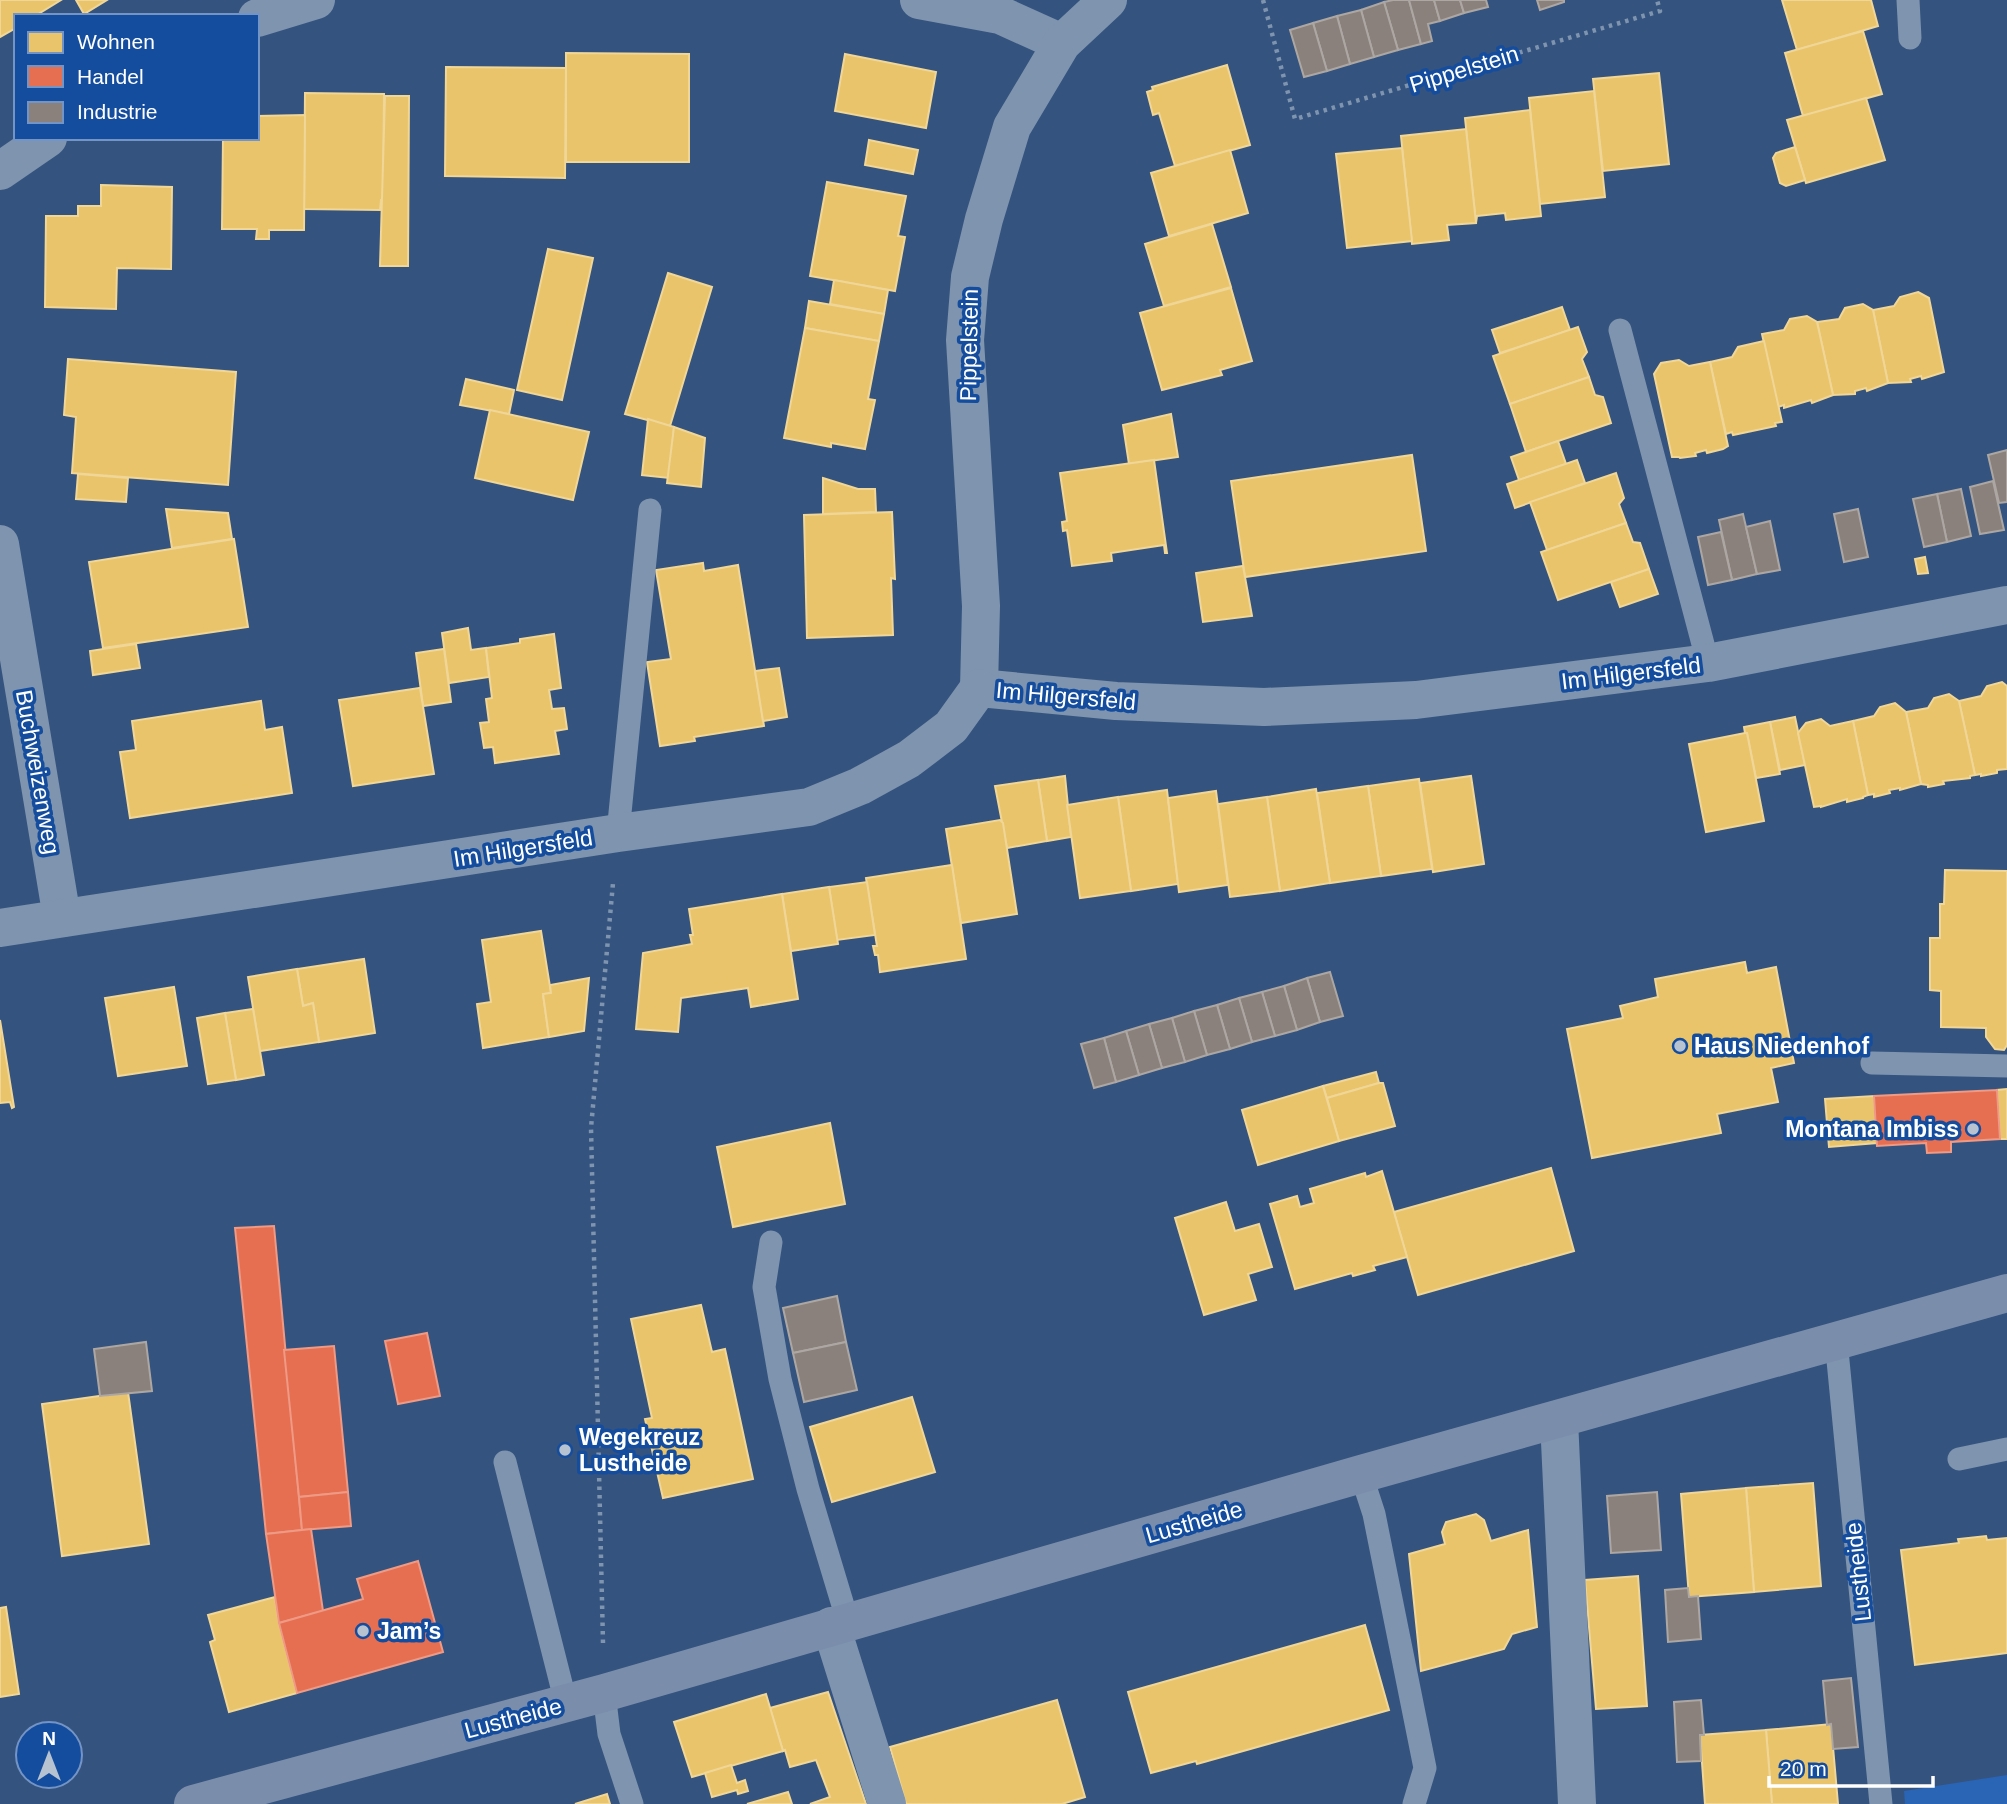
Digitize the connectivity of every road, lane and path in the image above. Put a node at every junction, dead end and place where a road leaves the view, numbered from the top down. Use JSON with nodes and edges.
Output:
{"nodes":[{"id":1,"x":316,"y":0,"type":"edge"},
{"id":2,"x":919,"y":0,"type":"edge"},
{"id":3,"x":1263,"y":0,"type":"edge"},
{"id":4,"x":1657,"y":0,"type":"edge"},
{"id":5,"x":1908,"y":0,"type":"edge"},
{"id":6,"x":1100,"y":3,"type":"edge"},
{"id":7,"x":259,"y":18,"type":"edge"},
{"id":8,"x":1910,"y":38,"type":"dead end"},
{"id":9,"x":1062,"y":43,"type":"junction"},
{"id":10,"x":45,"y":140,"type":"edge"},
{"id":11,"x":0,"y":171,"type":"edge"},
{"id":12,"x":1620,"y":330,"type":"dead end"},
{"id":13,"x":650,"y":510,"type":"dead end"},
{"id":14,"x":0,"y":544,"type":"edge"},
{"id":15,"x":2007,"y":605,"type":"edge"},
{"id":16,"x":1708,"y":663,"type":"junction"},
{"id":17,"x":979,"y":688,"type":"junction"},
{"id":18,"x":618,"y":833,"type":"junction"},
{"id":19,"x":62,"y":918,"type":"junction"},
{"id":20,"x":0,"y":928,"type":"edge"},
{"id":21,"x":1872,"y":1063,"type":"dead end"},
{"id":22,"x":2007,"y":1066,"type":"edge"},
{"id":23,"x":771,"y":1242,"type":"dead end"},
{"id":24,"x":2007,"y":1293,"type":"edge"},
{"id":25,"x":1836,"y":1340,"type":"junction"},
{"id":26,"x":1559,"y":1420,"type":"junction"},
{"id":27,"x":2007,"y":1449,"type":"edge"},
{"id":28,"x":1959,"y":1459,"type":"dead end"},
{"id":29,"x":505,"y":1462,"type":"dead end"},
{"id":30,"x":1361,"y":1474,"type":"junction"},
{"id":31,"x":839,"y":1624,"type":"junction"},
{"id":32,"x":604,"y":1693,"type":"junction"},
{"id":33,"x":566,"y":1703,"type":"junction"},
{"id":34,"x":193,"y":1804,"type":"edge"},
{"id":35,"x":632,"y":1804,"type":"edge"},
{"id":36,"x":887,"y":1804,"type":"edge"},
{"id":37,"x":1414,"y":1804,"type":"edge"},
{"id":38,"x":1577,"y":1804,"type":"edge"},
{"id":39,"x":1881,"y":1804,"type":"edge"}],
"edges":[{"from":1,"to":7,"type":"street"},
{"from":2,"to":9,"type":"street"},
{"from":3,"to":4,"type":"path","name":"Pippelstein"},
{"from":5,"to":8,"type":"lane"},
{"from":6,"to":9,"type":"street","name":"Pippelstein"},
{"from":9,"to":17,"type":"street","name":"Pippelstein"},
{"from":10,"to":11,"type":"street"},
{"from":12,"to":16,"type":"lane"},
{"from":13,"to":18,"type":"lane"},
{"from":14,"to":19,"type":"street","name":"Buchweizenweg"},
{"from":15,"to":16,"type":"street","name":"Im Hilgersfeld"},
{"from":16,"to":17,"type":"street","name":"Im Hilgersfeld"},
{"from":17,"to":18,"type":"street","name":"Im Hilgersfeld"},
{"from":18,"to":19,"type":"street","name":"Im Hilgersfeld"},
{"from":18,"to":32,"type":"path"},
{"from":19,"to":20,"type":"street","name":"Im Hilgersfeld"},
{"from":21,"to":22,"type":"lane"},
{"from":23,"to":31,"type":"lane"},
{"from":24,"to":25,"type":"main road","name":"Lustheide"},
{"from":25,"to":26,"type":"main road","name":"Lustheide"},
{"from":25,"to":39,"type":"lane","name":"Lustheide"},
{"from":26,"to":30,"type":"main road","name":"Lustheide"},
{"from":26,"to":38,"type":"street"},
{"from":27,"to":28,"type":"lane"},
{"from":29,"to":33,"type":"lane"},
{"from":30,"to":31,"type":"main road","name":"Lustheide"},
{"from":30,"to":37,"type":"lane"},
{"from":31,"to":32,"type":"main road","name":"Lustheide"},
{"from":31,"to":36,"type":"street"},
{"from":32,"to":33,"type":"main road","name":"Lustheide"},
{"from":32,"to":35,"type":"lane"},
{"from":33,"to":34,"type":"main road","name":"Lustheide"}]}
